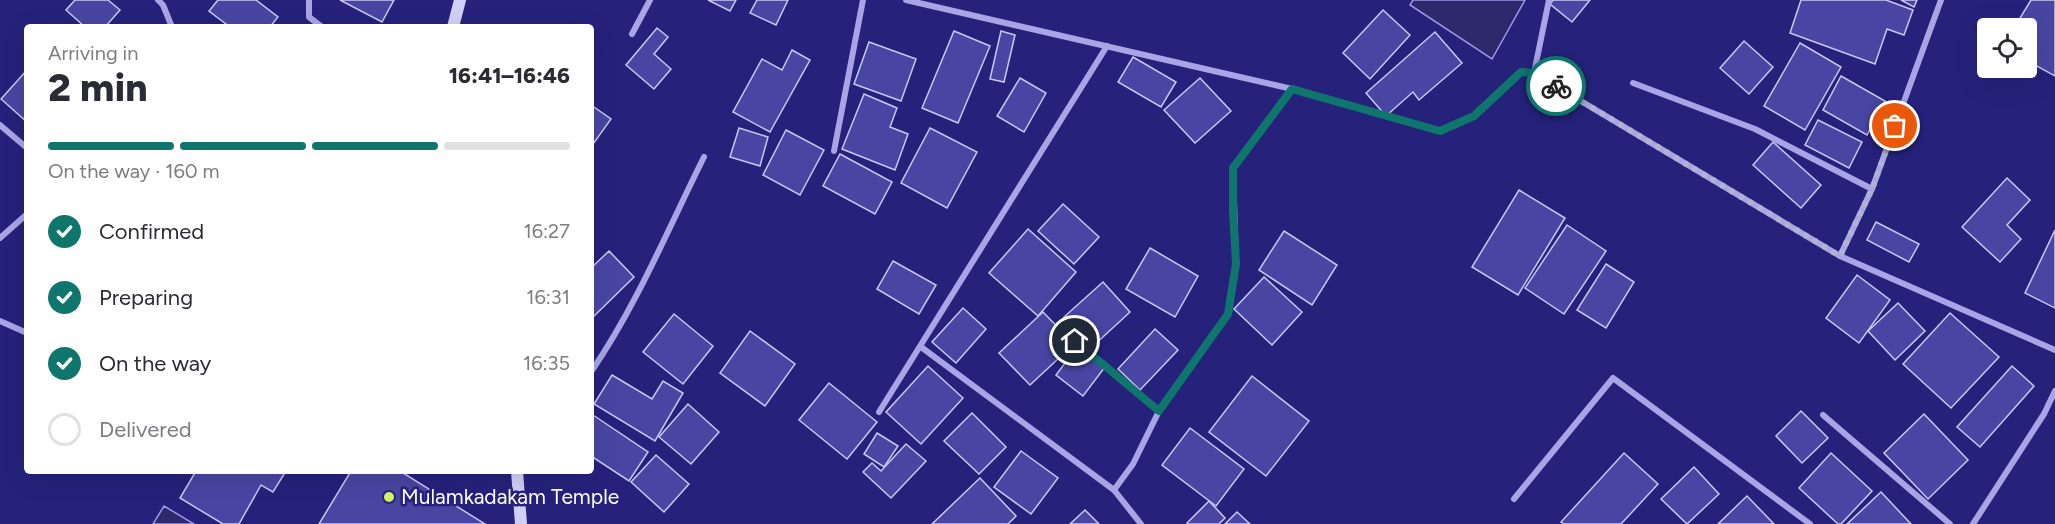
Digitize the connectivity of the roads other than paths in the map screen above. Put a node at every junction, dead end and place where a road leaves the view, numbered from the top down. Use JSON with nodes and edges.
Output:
{"nodes":[{"id":1,"x":158,"y":0,"type":"edge"},
{"id":2,"x":309,"y":0,"type":"edge"},
{"id":3,"x":460,"y":0,"type":"edge"},
{"id":4,"x":650,"y":0,"type":"edge"},
{"id":5,"x":863,"y":0,"type":"edge"},
{"id":6,"x":906,"y":0,"type":"edge"},
{"id":7,"x":1549,"y":0,"type":"edge"},
{"id":8,"x":1941,"y":0,"type":"edge"},
{"id":9,"x":171,"y":24,"type":"edge"},
{"id":10,"x":318,"y":24,"type":"edge"},
{"id":11,"x":454,"y":24,"type":"edge"},
{"id":12,"x":632,"y":34,"type":"dead end"},
{"id":13,"x":1107,"y":46,"type":"junction"},
{"id":14,"x":1534,"y":73,"type":"junction"},
{"id":15,"x":1634,"y":83,"type":"dead end"},
{"id":16,"x":1292,"y":89,"type":"junction"},
{"id":17,"x":0,"y":125,"type":"edge"},
{"id":18,"x":24,"y":145,"type":"edge"},
{"id":19,"x":834,"y":151,"type":"dead end"},
{"id":20,"x":704,"y":157,"type":"dead end"},
{"id":21,"x":1872,"y":189,"type":"junction"},
{"id":22,"x":24,"y":217,"type":"edge"},
{"id":23,"x":0,"y":238,"type":"edge"},
{"id":24,"x":1840,"y":256,"type":"junction"},
{"id":25,"x":0,"y":321,"type":"edge"},
{"id":26,"x":1058,"y":326,"type":"dead end"},
{"id":27,"x":24,"y":332,"type":"edge"},
{"id":28,"x":921,"y":347,"type":"junction"},
{"id":29,"x":2055,"y":350,"type":"edge"},
{"id":30,"x":594,"y":368,"type":"edge"},
{"id":31,"x":2055,"y":391,"type":"edge"},
{"id":32,"x":1159,"y":411,"type":"junction"},
{"id":33,"x":879,"y":412,"type":"dead end"},
{"id":34,"x":1823,"y":415,"type":"dead end"},
{"id":35,"x":517,"y":474,"type":"edge"},
{"id":36,"x":1114,"y":490,"type":"junction"},
{"id":37,"x":1514,"y":498,"type":"dead end"},
{"id":38,"x":521,"y":524,"type":"edge"},
{"id":39,"x":1141,"y":524,"type":"edge"},
{"id":40,"x":1810,"y":524,"type":"edge"},
{"id":41,"x":1950,"y":524,"type":"edge"},
{"id":42,"x":1973,"y":524,"type":"edge"}],
"edges":[{"from":1,"to":9,"type":"street"},
{"from":2,"to":10,"type":"street"},
{"from":3,"to":11,"type":"main road"},
{"from":4,"to":12,"type":"street"},
{"from":5,"to":19,"type":"street"},
{"from":6,"to":13,"type":"street"},
{"from":7,"to":14,"type":"street"},
{"from":8,"to":21,"type":"street"},
{"from":13,"to":16,"type":"street"},
{"from":13,"to":28,"type":"street"},
{"from":14,"to":16,"type":"street"},
{"from":14,"to":24,"type":"street"},
{"from":15,"to":21,"type":"street"},
{"from":16,"to":32,"type":"street"},
{"from":17,"to":18,"type":"street"},
{"from":20,"to":30,"type":"street"},
{"from":21,"to":24,"type":"street"},
{"from":22,"to":23,"type":"street"},
{"from":24,"to":29,"type":"street"},
{"from":25,"to":27,"type":"street"},
{"from":26,"to":32,"type":"street"},
{"from":28,"to":33,"type":"street"},
{"from":28,"to":36,"type":"street"},
{"from":31,"to":42,"type":"street"},
{"from":32,"to":36,"type":"street"},
{"from":34,"to":41,"type":"street"},
{"from":35,"to":38,"type":"main road"},
{"from":36,"to":39,"type":"street"},
{"from":37,"to":40,"type":"street"}]}
